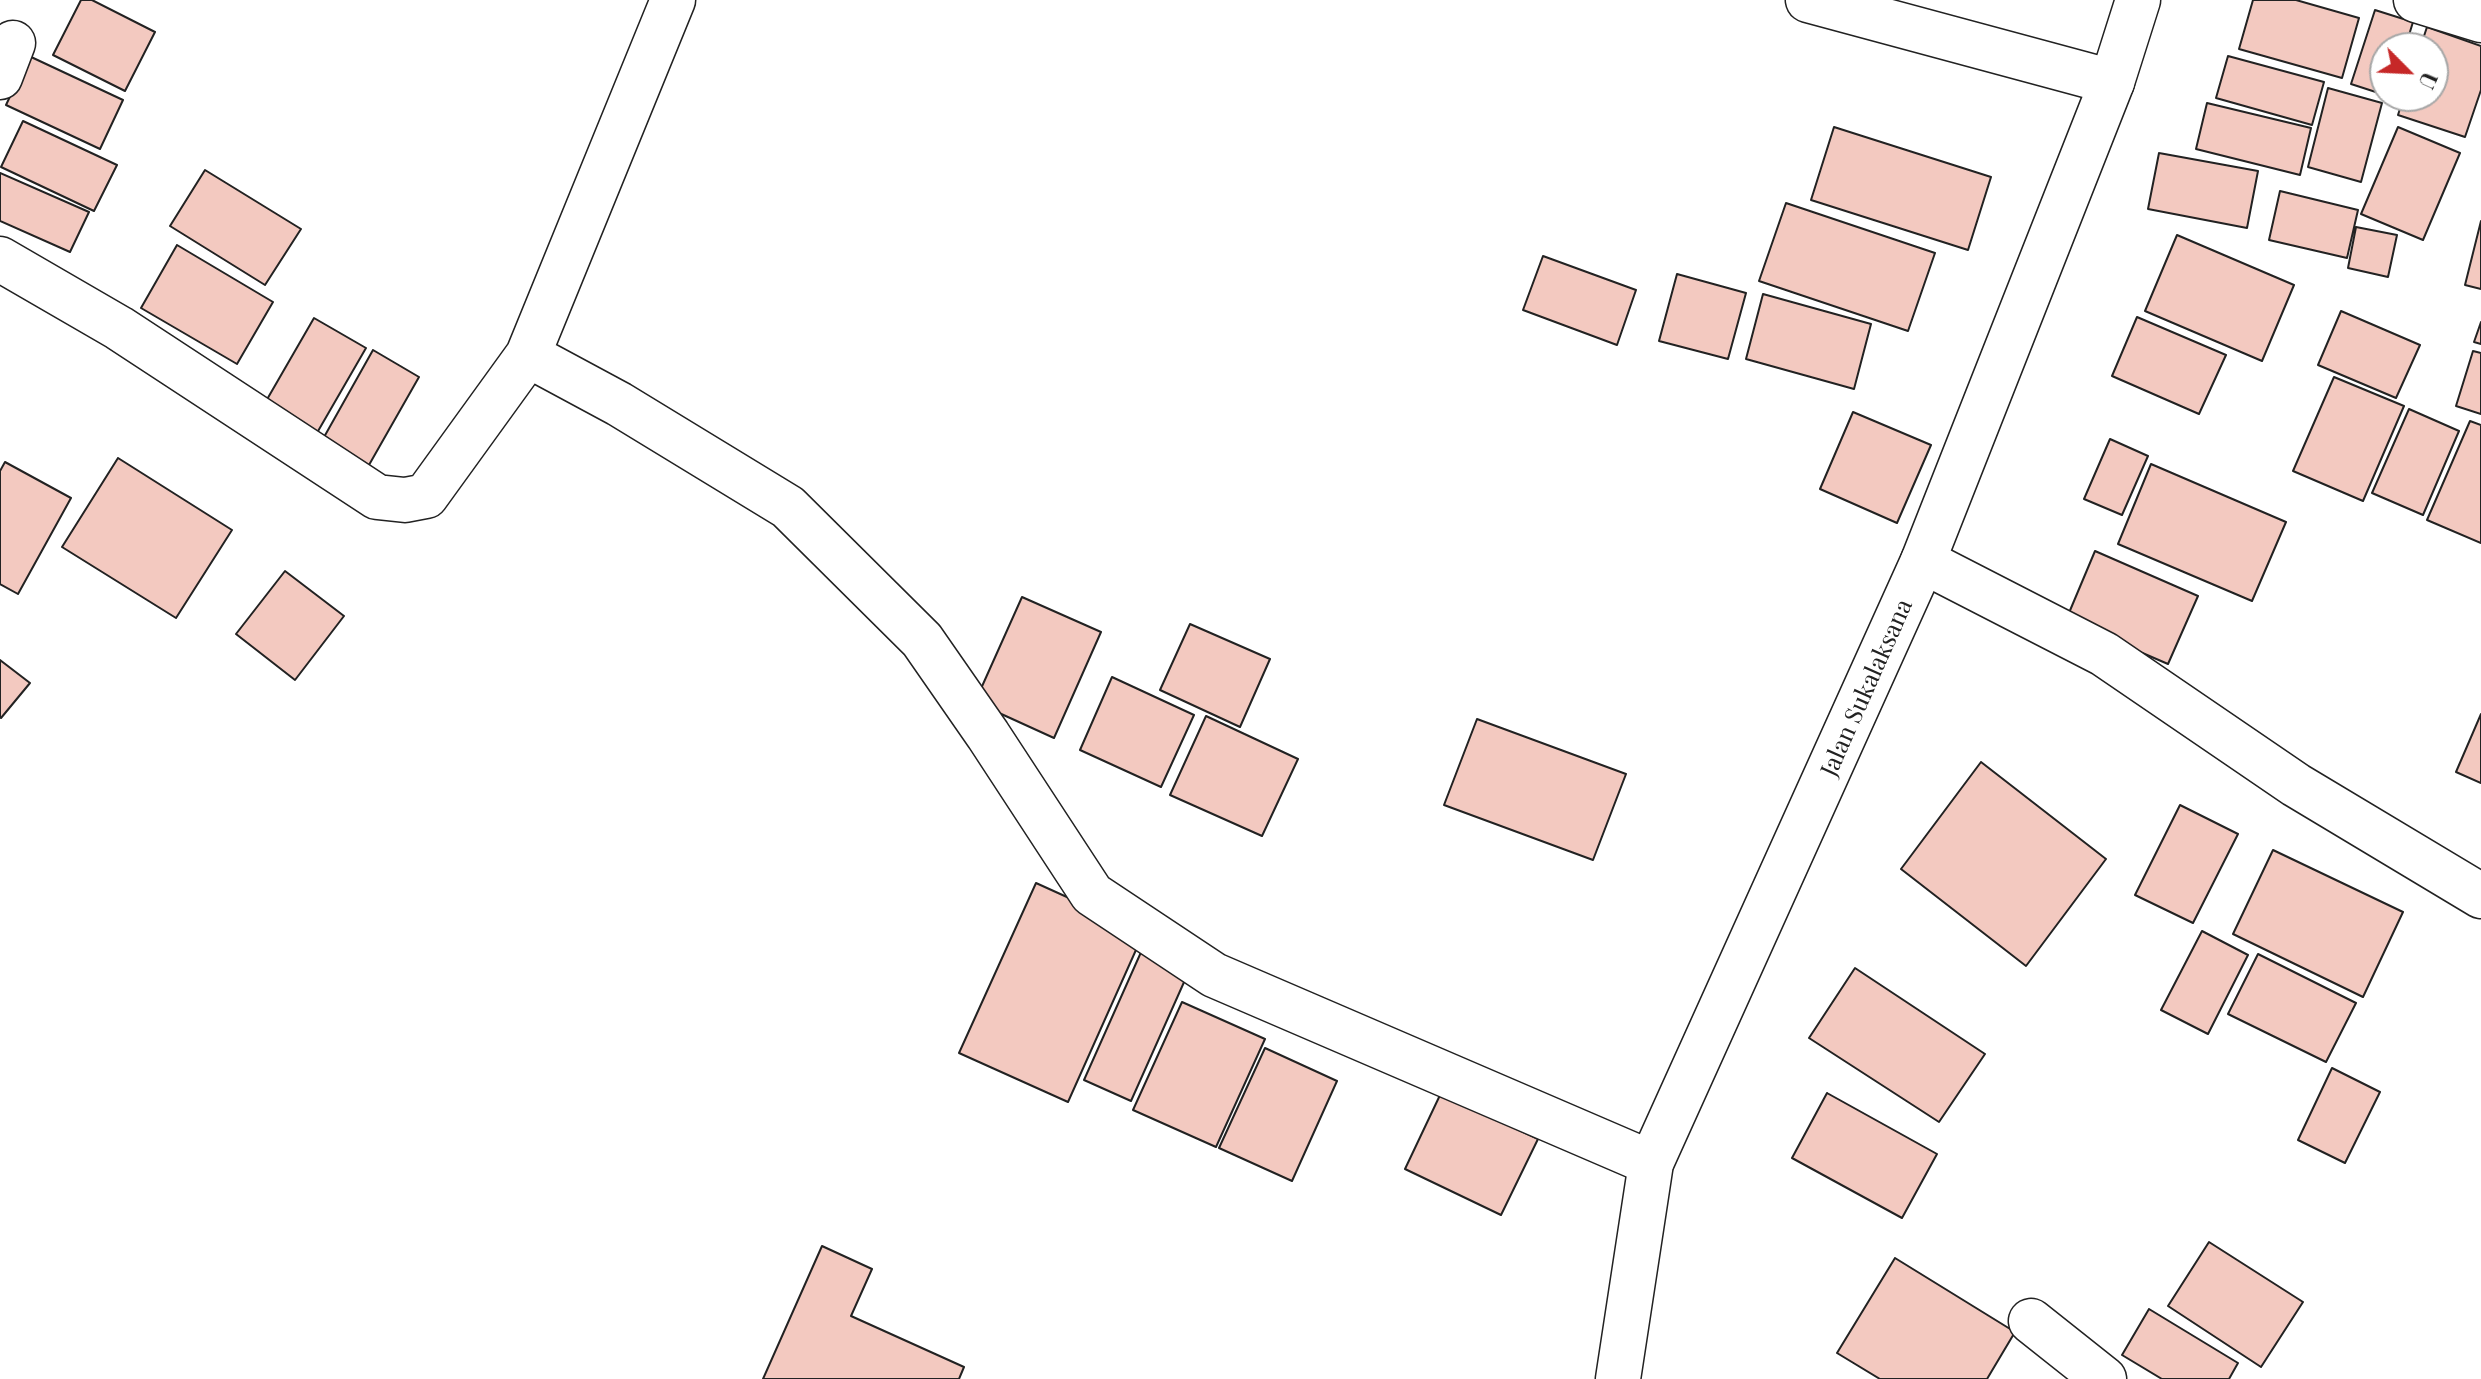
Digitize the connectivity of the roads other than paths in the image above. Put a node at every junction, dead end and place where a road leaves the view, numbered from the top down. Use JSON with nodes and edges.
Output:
{"nodes":[{"id":1,"x":673,"y":0,"type":"edge"},
{"id":2,"x":1808,"y":0,"type":"edge"},
{"id":3,"x":2138,"y":0,"type":"edge"},
{"id":4,"x":2416,"y":0,"type":"edge"},
{"id":5,"x":2481,"y":20,"type":"edge"},
{"id":6,"x":2112,"y":82,"type":"junction"},
{"id":7,"x":0,"y":259,"type":"edge"},
{"id":8,"x":528,"y":355,"type":"junction"},
{"id":9,"x":1923,"y":561,"type":"junction"},
{"id":10,"x":2481,"y":896,"type":"edge"},
{"id":11,"x":1651,"y":1163,"type":"junction"},
{"id":12,"x":2031,"y":1321,"type":"dead end"},
{"id":13,"x":1618,"y":1379,"type":"edge"},
{"id":14,"x":2104,"y":1379,"type":"edge"}],
"edges":[{"from":1,"to":8,"type":"street"},
{"from":2,"to":6,"type":"street"},
{"from":3,"to":6,"type":"street","name":"Jalan Sukalaksana"},
{"from":4,"to":5,"type":"street"},
{"from":6,"to":9,"type":"street","name":"Jalan Sukalaksana"},
{"from":7,"to":8,"type":"street"},
{"from":8,"to":11,"type":"street"},
{"from":9,"to":10,"type":"street"},
{"from":9,"to":11,"type":"street","name":"Jalan Sukalaksana"},
{"from":11,"to":13,"type":"street","name":"Jalan Sukalaksana"},
{"from":12,"to":14,"type":"street"}]}
